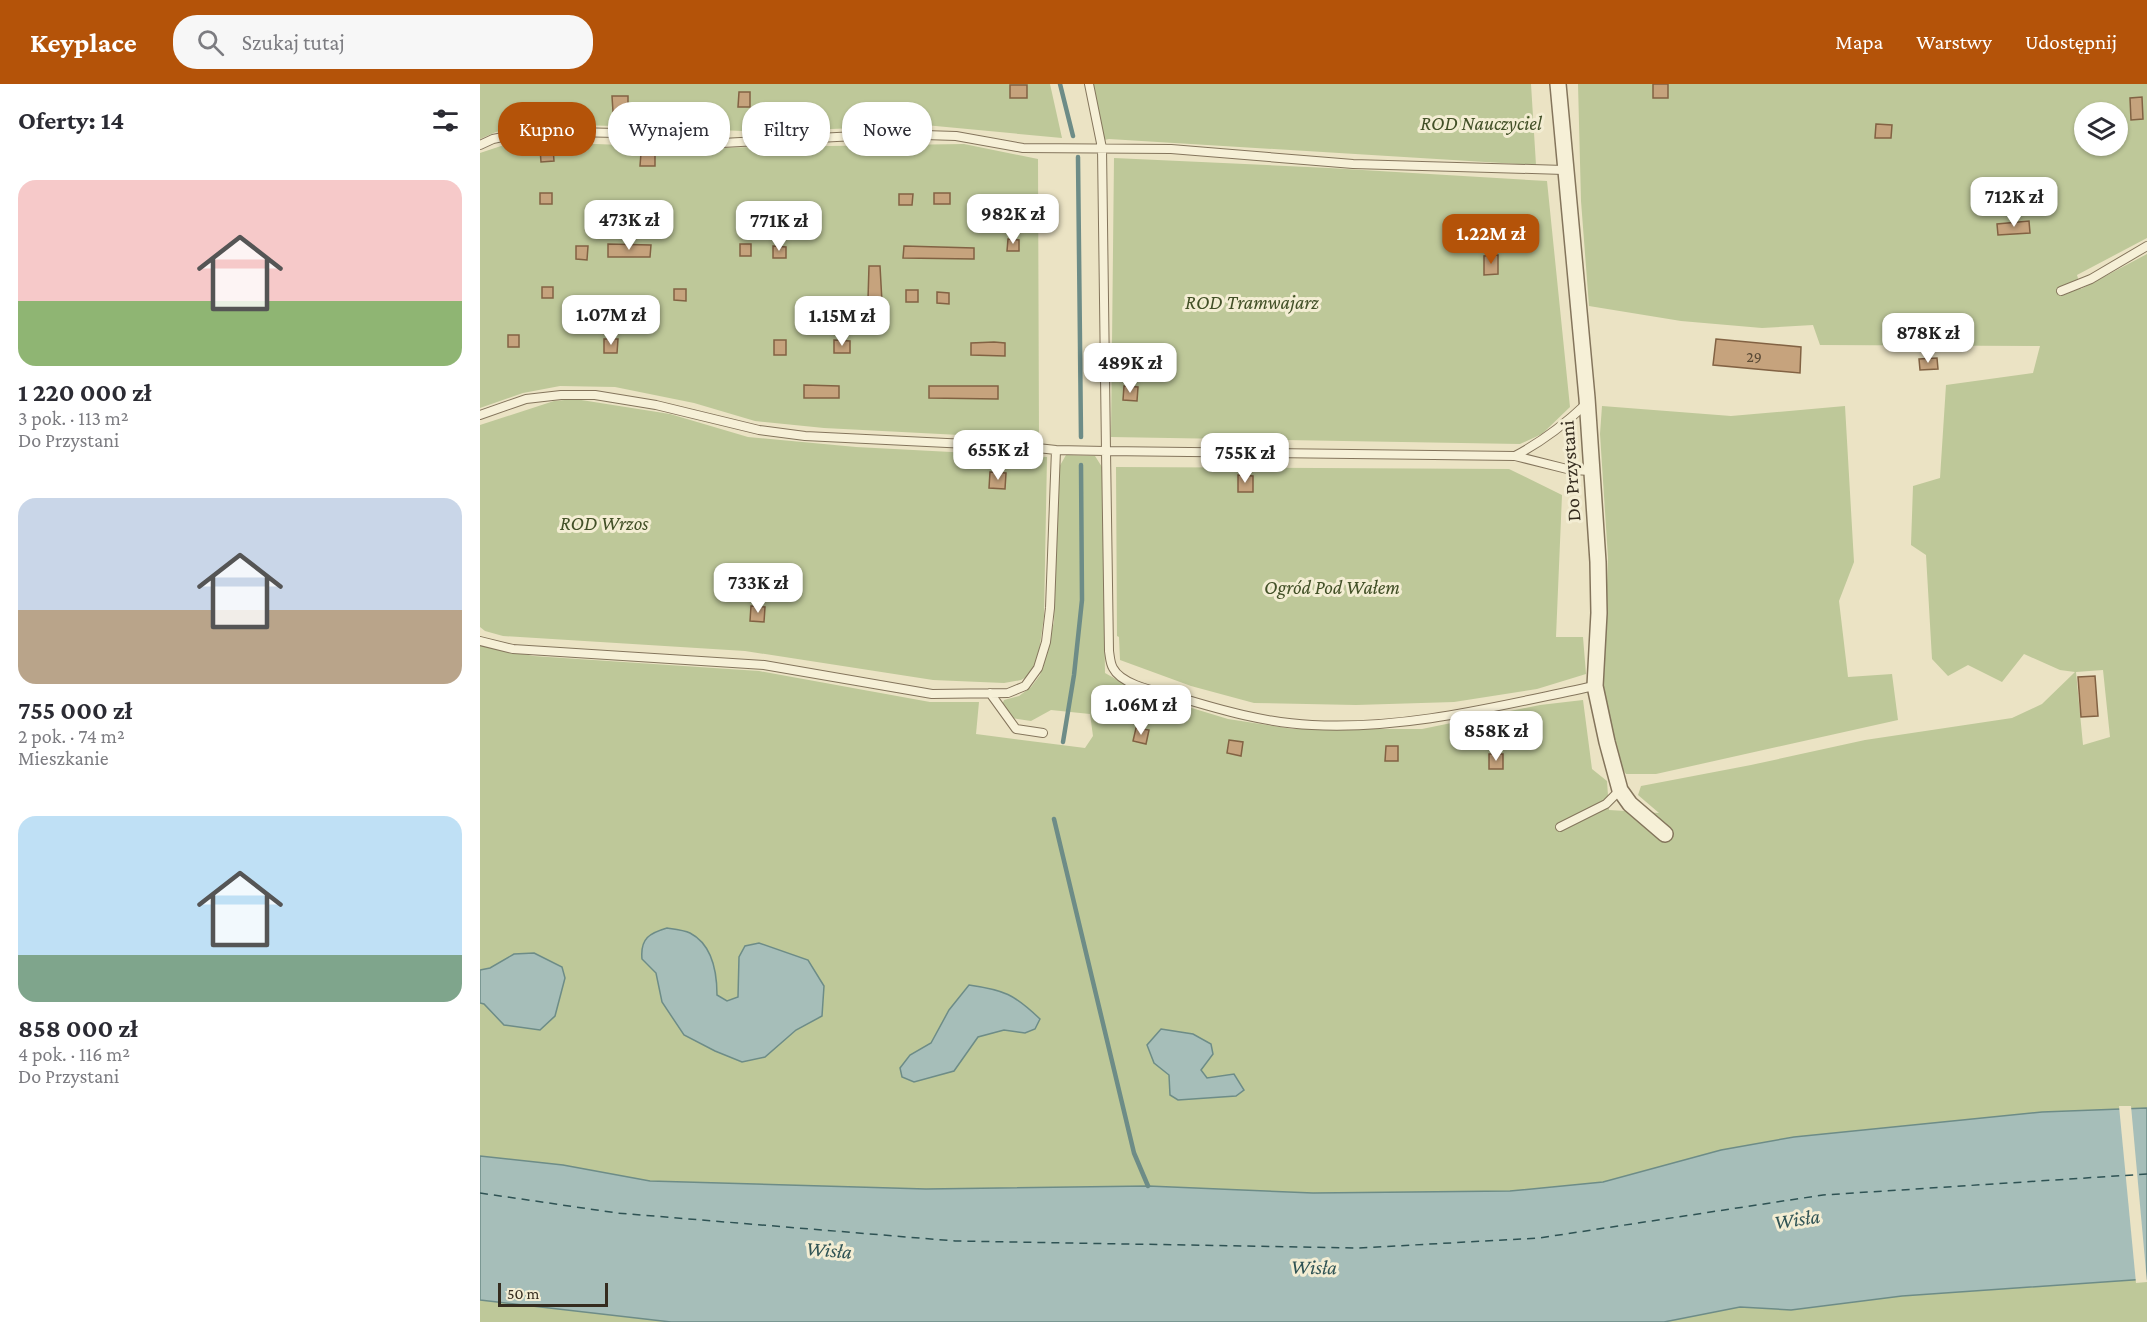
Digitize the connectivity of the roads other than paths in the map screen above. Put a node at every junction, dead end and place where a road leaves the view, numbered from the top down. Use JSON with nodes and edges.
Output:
{"nodes":[{"id":1,"x":1089,"y":84,"type":"edge"},
{"id":2,"x":1558,"y":84,"type":"edge"},
{"id":3,"x":480,"y":145,"type":"edge"},
{"id":4,"x":1102,"y":148,"type":"junction"},
{"id":5,"x":1564,"y":170,"type":"junction"},
{"id":6,"x":2147,"y":246,"type":"edge"},
{"id":7,"x":2061,"y":291,"type":"dead end"},
{"id":8,"x":1587,"y":403,"type":"junction"},
{"id":9,"x":480,"y":415,"type":"edge"},
{"id":10,"x":1056,"y":450,"type":"junction"},
{"id":11,"x":1106,"y":451,"type":"junction"},
{"id":12,"x":1515,"y":456,"type":"junction"},
{"id":13,"x":1592,"y":471,"type":"junction"},
{"id":14,"x":480,"y":641,"type":"edge"},
{"id":15,"x":1595,"y":686,"type":"junction"},
{"id":16,"x":990,"y":693,"type":"junction"},
{"id":17,"x":1043,"y":733,"type":"dead end"},
{"id":18,"x":1620,"y":790,"type":"junction"},
{"id":19,"x":1560,"y":827,"type":"dead end"},
{"id":20,"x":1665,"y":834,"type":"dead end"}],
"edges":[{"from":1,"to":4,"type":"lane"},
{"from":2,"to":5,"type":"street","name":"Do Przystani"},
{"from":3,"to":4,"type":"lane"},
{"from":4,"to":5,"type":"lane"},
{"from":4,"to":11,"type":"lane"},
{"from":5,"to":8,"type":"street","name":"Do Przystani"},
{"from":6,"to":7,"type":"lane"},
{"from":8,"to":12,"type":"lane"},
{"from":8,"to":13,"type":"street","name":"Do Przystani"},
{"from":9,"to":10,"type":"lane"},
{"from":10,"to":11,"type":"lane"},
{"from":10,"to":16,"type":"lane"},
{"from":11,"to":12,"type":"lane"},
{"from":11,"to":15,"type":"lane"},
{"from":12,"to":13,"type":"lane"},
{"from":13,"to":15,"type":"street","name":"Do Przystani"},
{"from":14,"to":16,"type":"lane"},
{"from":15,"to":18,"type":"street","name":"Do Przystani"},
{"from":16,"to":17,"type":"lane"},
{"from":18,"to":19,"type":"lane"},
{"from":18,"to":20,"type":"street","name":"Do Przystani"}]}
